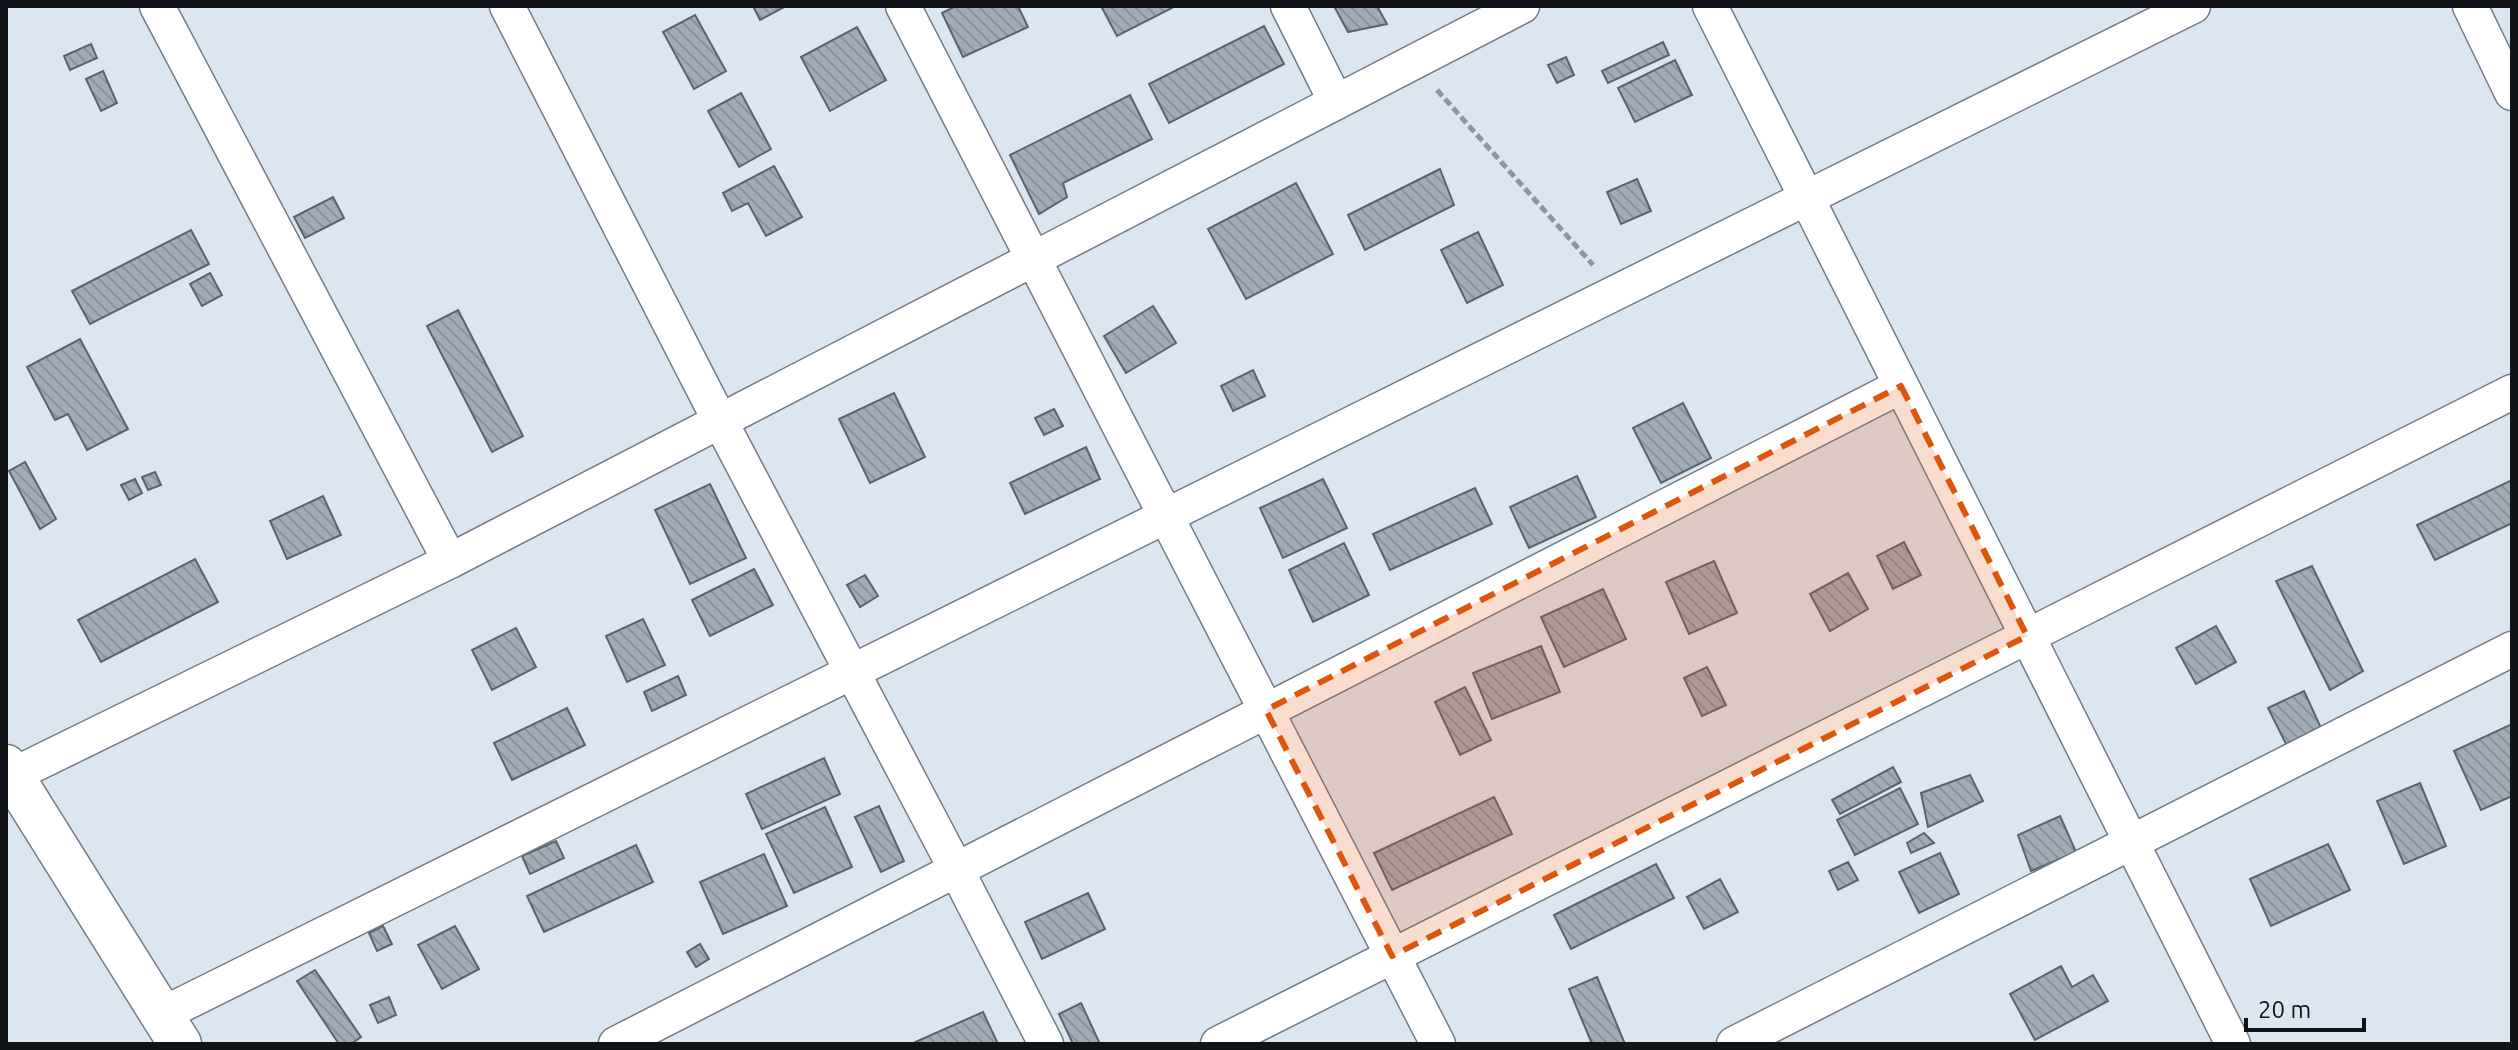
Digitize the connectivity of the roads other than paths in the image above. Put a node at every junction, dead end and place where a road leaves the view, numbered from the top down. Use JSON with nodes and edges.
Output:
{"nodes":[{"id":1,"x":157,"y":6,"type":"edge"},
{"id":2,"x":507,"y":6,"type":"edge"},
{"id":3,"x":903,"y":6,"type":"edge"},
{"id":4,"x":1288,"y":6,"type":"edge"},
{"id":5,"x":1522,"y":6,"type":"edge"},
{"id":6,"x":1710,"y":6,"type":"edge"},
{"id":7,"x":2193,"y":6,"type":"edge"},
{"id":8,"x":2470,"y":6,"type":"edge"},
{"id":9,"x":2512,"y":93,"type":"edge"},
{"id":10,"x":1336,"y":102,"type":"junction"},
{"id":11,"x":1806,"y":198,"type":"junction"},
{"id":12,"x":1033,"y":259,"type":"junction"},
{"id":13,"x":1901,"y":386,"type":"junction"},
{"id":14,"x":2512,"y":392,"type":"edge"},
{"id":15,"x":720,"y":421,"type":"junction"},
{"id":16,"x":1166,"y":516,"type":"junction"},
{"id":17,"x":450,"y":561,"type":"junction"},
{"id":18,"x":2027,"y":636,"type":"junction"},
{"id":19,"x":2512,"y":649,"type":"edge"},
{"id":20,"x":852,"y":672,"type":"junction"},
{"id":21,"x":1266,"y":710,"type":"junction"},
{"id":22,"x":8,"y":771,"type":"edge"},
{"id":23,"x":2131,"y":843,"type":"junction"},
{"id":24,"x":956,"y":869,"type":"junction"},
{"id":25,"x":1392,"y":956,"type":"junction"},
{"id":26,"x":170,"y":1029,"type":"edge"},
{"id":27,"x":616,"y":1044,"type":"edge"},
{"id":28,"x":1046,"y":1044,"type":"edge"},
{"id":29,"x":1218,"y":1044,"type":"edge"},
{"id":30,"x":1438,"y":1044,"type":"edge"},
{"id":31,"x":1734,"y":1044,"type":"edge"},
{"id":32,"x":2233,"y":1044,"type":"edge"}],
"edges":[{"from":1,"to":17,"type":"street"},
{"from":2,"to":15,"type":"street"},
{"from":3,"to":12,"type":"street"},
{"from":4,"to":10,"type":"street"},
{"from":5,"to":10,"type":"street"},
{"from":6,"to":11,"type":"street"},
{"from":7,"to":11,"type":"street"},
{"from":8,"to":9,"type":"street"},
{"from":10,"to":12,"type":"street"},
{"from":11,"to":13,"type":"street"},
{"from":11,"to":16,"type":"street"},
{"from":12,"to":15,"type":"street"},
{"from":12,"to":16,"type":"street"},
{"from":13,"to":18,"type":"street"},
{"from":13,"to":21,"type":"street"},
{"from":14,"to":18,"type":"street"},
{"from":15,"to":17,"type":"street"},
{"from":15,"to":20,"type":"street"},
{"from":16,"to":20,"type":"street"},
{"from":16,"to":21,"type":"street"},
{"from":17,"to":22,"type":"street"},
{"from":18,"to":23,"type":"street"},
{"from":18,"to":25,"type":"street"},
{"from":19,"to":23,"type":"street"},
{"from":20,"to":24,"type":"street"},
{"from":20,"to":26,"type":"street"},
{"from":21,"to":24,"type":"street"},
{"from":21,"to":25,"type":"street"},
{"from":22,"to":26,"type":"street"},
{"from":23,"to":31,"type":"street"},
{"from":23,"to":32,"type":"street"},
{"from":24,"to":27,"type":"street"},
{"from":24,"to":28,"type":"street"},
{"from":25,"to":29,"type":"street"},
{"from":25,"to":30,"type":"street"}]}
